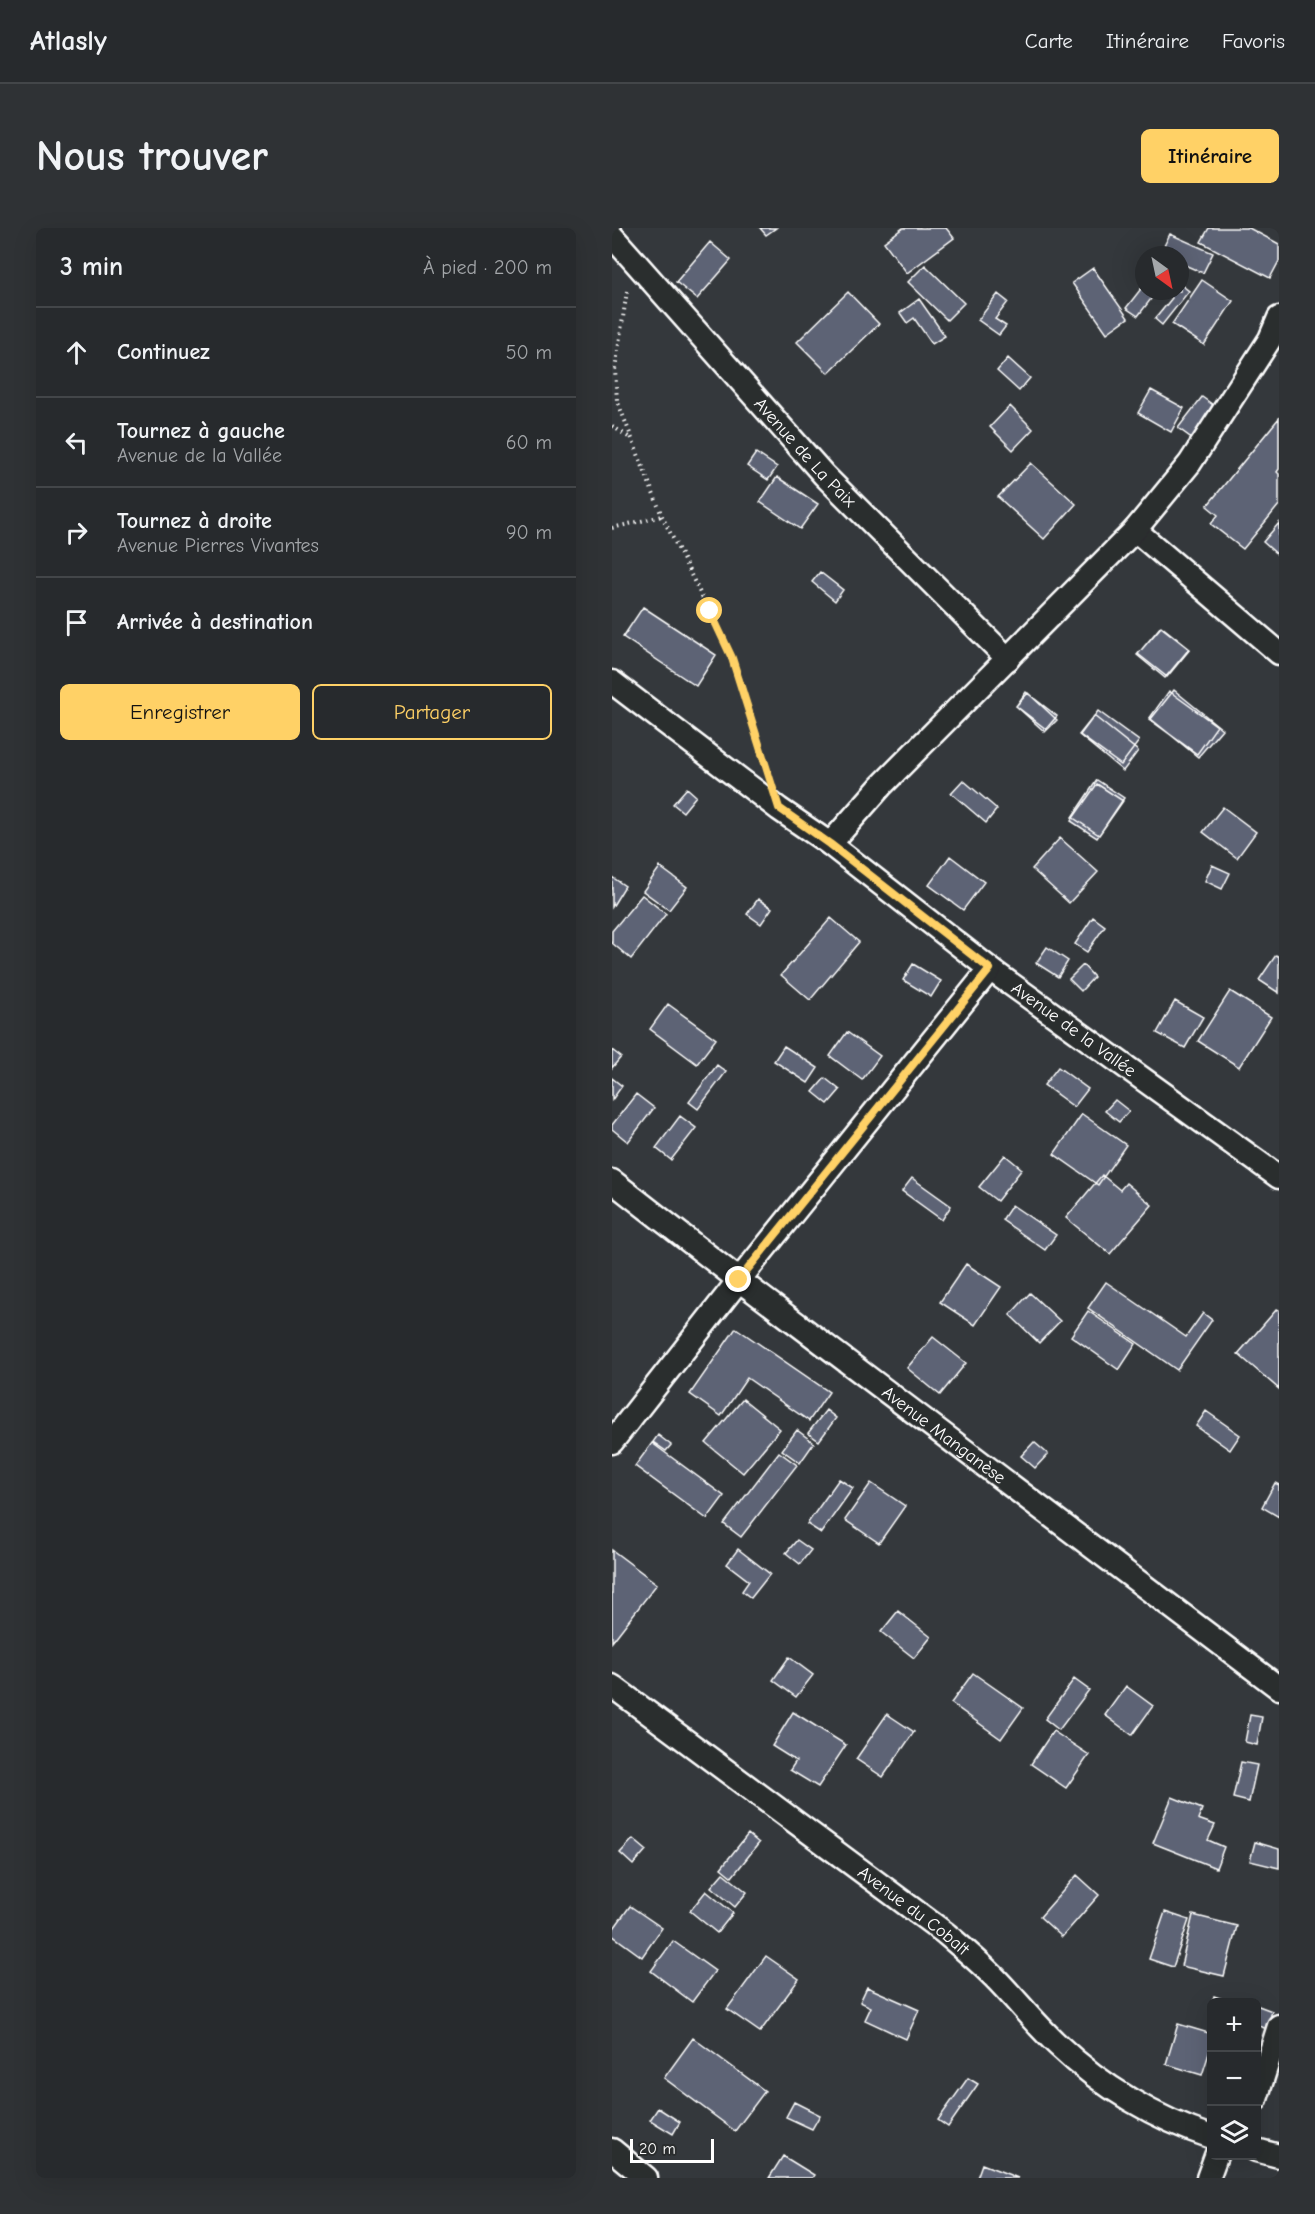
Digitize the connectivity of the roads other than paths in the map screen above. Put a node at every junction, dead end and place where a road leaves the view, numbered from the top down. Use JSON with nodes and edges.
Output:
{"nodes":[{"id":1,"x":612,"y":237,"type":"edge"},
{"id":2,"x":1279,"y":318,"type":"edge"},
{"id":3,"x":1135,"y":530,"type":"junction"},
{"id":4,"x":1279,"y":653,"type":"edge"},
{"id":5,"x":1008,"y":659,"type":"junction"},
{"id":6,"x":612,"y":682,"type":"edge"},
{"id":7,"x":830,"y":844,"type":"junction"},
{"id":8,"x":990,"y":969,"type":"junction"},
{"id":9,"x":1279,"y":1177,"type":"edge"},
{"id":10,"x":612,"y":1181,"type":"edge"},
{"id":11,"x":739,"y":1280,"type":"junction"},
{"id":12,"x":612,"y":1442,"type":"edge"},
{"id":13,"x":612,"y":1686,"type":"edge"},
{"id":14,"x":1279,"y":1688,"type":"edge"},
{"id":15,"x":1279,"y":2026,"type":"edge"},
{"id":16,"x":1261,"y":2086,"type":"edge"},
{"id":17,"x":1207,"y":2135,"type":"edge"},
{"id":18,"x":612,"y":2150,"type":"edge"},
{"id":19,"x":1261,"y":2151,"type":"edge"},
{"id":20,"x":1279,"y":2156,"type":"edge"},
{"id":21,"x":1215,"y":2160,"type":"edge"},
{"id":22,"x":646,"y":2178,"type":"edge"},
{"id":23,"x":1208,"y":2178,"type":"edge"}],
"edges":[{"from":1,"to":5,"type":"street","name":"Avenue de La Paix"},
{"from":2,"to":3,"type":"street"},
{"from":3,"to":4,"type":"street"},
{"from":3,"to":5,"type":"street"},
{"from":5,"to":7,"type":"street"},
{"from":6,"to":7,"type":"street","name":"Avenue de la Vallée"},
{"from":7,"to":8,"type":"street","name":"Avenue de la Vallée"},
{"from":8,"to":9,"type":"street","name":"Avenue de la Vallée"},
{"from":8,"to":11,"type":"street"},
{"from":10,"to":11,"type":"street","name":"Avenue Manganèse"},
{"from":11,"to":12,"type":"street"},
{"from":11,"to":14,"type":"street","name":"Avenue Manganèse"},
{"from":13,"to":17,"type":"street","name":"Avenue du Cobalt"},
{"from":15,"to":16,"type":"street"},
{"from":18,"to":22,"type":"street"},
{"from":19,"to":20,"type":"street"},
{"from":21,"to":23,"type":"street"}]}
